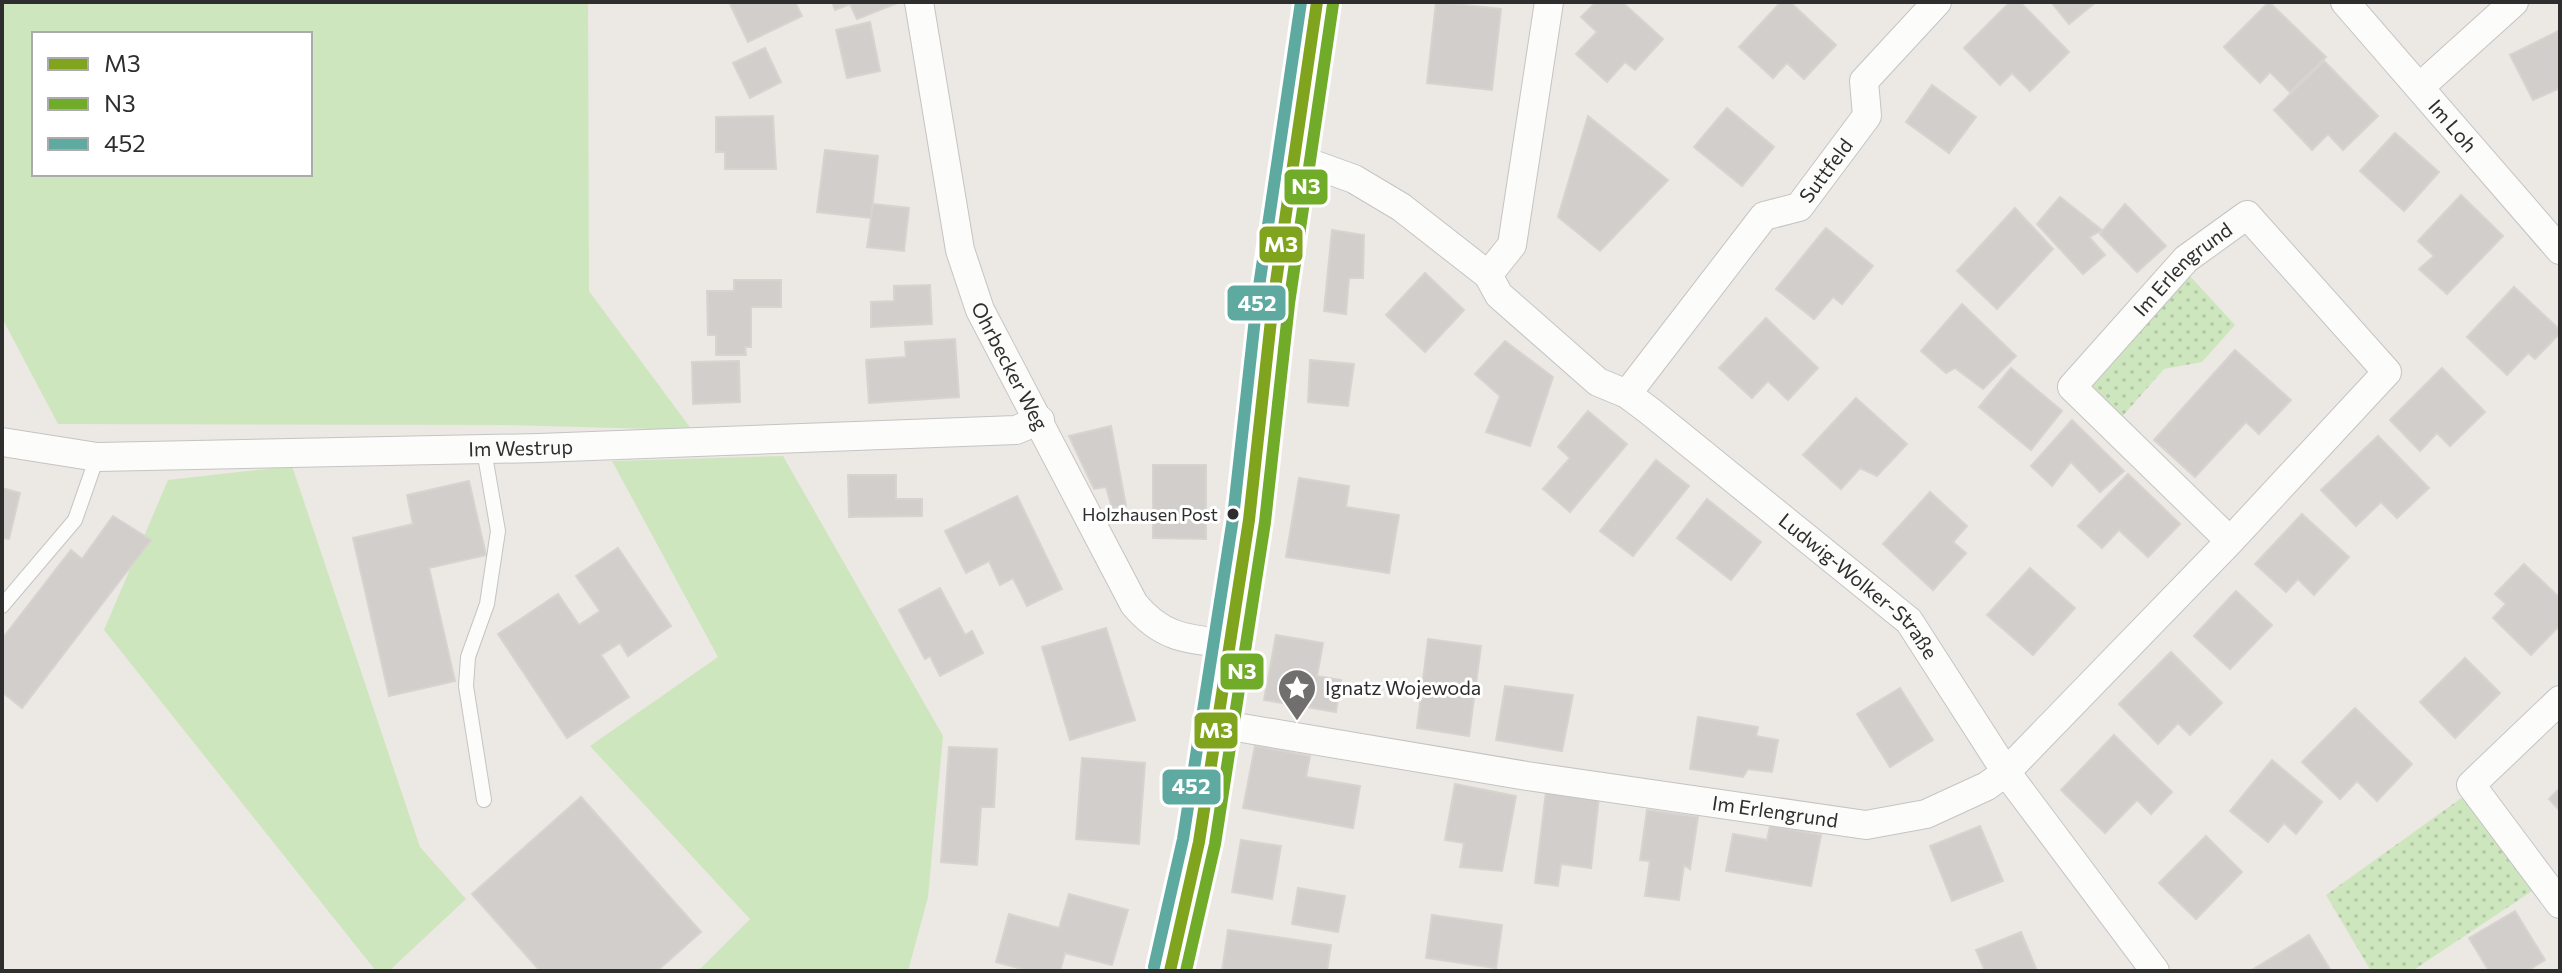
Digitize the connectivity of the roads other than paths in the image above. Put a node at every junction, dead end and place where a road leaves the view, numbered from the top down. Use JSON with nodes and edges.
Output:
{"nodes":[{"id":1,"x":919,"y":2,"type":"edge"},
{"id":2,"x":1317,"y":2,"type":"edge"},
{"id":3,"x":1549,"y":2,"type":"edge"},
{"id":4,"x":1937,"y":2,"type":"edge"},
{"id":5,"x":2345,"y":2,"type":"edge"},
{"id":6,"x":2514,"y":2,"type":"edge"},
{"id":7,"x":2421,"y":86,"type":"junction"},
{"id":8,"x":1295,"y":163,"type":"junction"},
{"id":9,"x":2560,"y":250,"type":"edge"},
{"id":10,"x":1488,"y":275,"type":"junction"},
{"id":11,"x":1627,"y":394,"type":"junction"},
{"id":12,"x":1040,"y":420,"type":"junction"},
{"id":13,"x":2,"y":442,"type":"edge"},
{"id":14,"x":484,"y":450,"type":"junction"},
{"id":15,"x":97,"y":457,"type":"junction"},
{"id":16,"x":2230,"y":541,"type":"junction"},
{"id":17,"x":2,"y":606,"type":"edge"},
{"id":18,"x":1230,"y":644,"type":"junction"},
{"id":19,"x":2560,"y":700,"type":"edge"},
{"id":20,"x":1218,"y":724,"type":"junction"},
{"id":21,"x":2006,"y":772,"type":"junction"},
{"id":22,"x":484,"y":800,"type":"dead end"},
{"id":23,"x":2560,"y":904,"type":"edge"},
{"id":24,"x":1170,"y":971,"type":"edge"},
{"id":25,"x":2155,"y":971,"type":"edge"}],
"edges":[{"from":1,"to":12,"type":"street","name":"Ohrbecker Weg"},
{"from":2,"to":8,"type":"street"},
{"from":3,"to":10,"type":"street"},
{"from":4,"to":11,"type":"street","name":"Suttfeld"},
{"from":5,"to":7,"type":"street","name":"Im Loh"},
{"from":6,"to":7,"type":"street"},
{"from":7,"to":9,"type":"street","name":"Im Loh"},
{"from":8,"to":10,"type":"street","name":"Ludwig-Wolker-Straße"},
{"from":8,"to":18,"type":"street"},
{"from":10,"to":11,"type":"street","name":"Ludwig-Wolker-Straße"},
{"from":11,"to":21,"type":"street","name":"Ludwig-Wolker-Straße"},
{"from":12,"to":14,"type":"street","name":"Im Westrup"},
{"from":12,"to":18,"type":"street","name":"Ohrbecker Weg"},
{"from":13,"to":15,"type":"street","name":"Im Westrup"},
{"from":14,"to":15,"type":"street","name":"Im Westrup"},
{"from":14,"to":22,"type":"lane"},
{"from":15,"to":17,"type":"lane"},
{"from":16,"to":16,"type":"street","name":"Im Erlengrund"},
{"from":16,"to":21,"type":"street","name":"Im Erlengrund"},
{"from":18,"to":20,"type":"street"},
{"from":19,"to":23,"type":"street"},
{"from":20,"to":21,"type":"street","name":"Im Erlengrund"},
{"from":20,"to":24,"type":"street"},
{"from":21,"to":25,"type":"street","name":"Ludwig-Wolker-Straße"}]}
